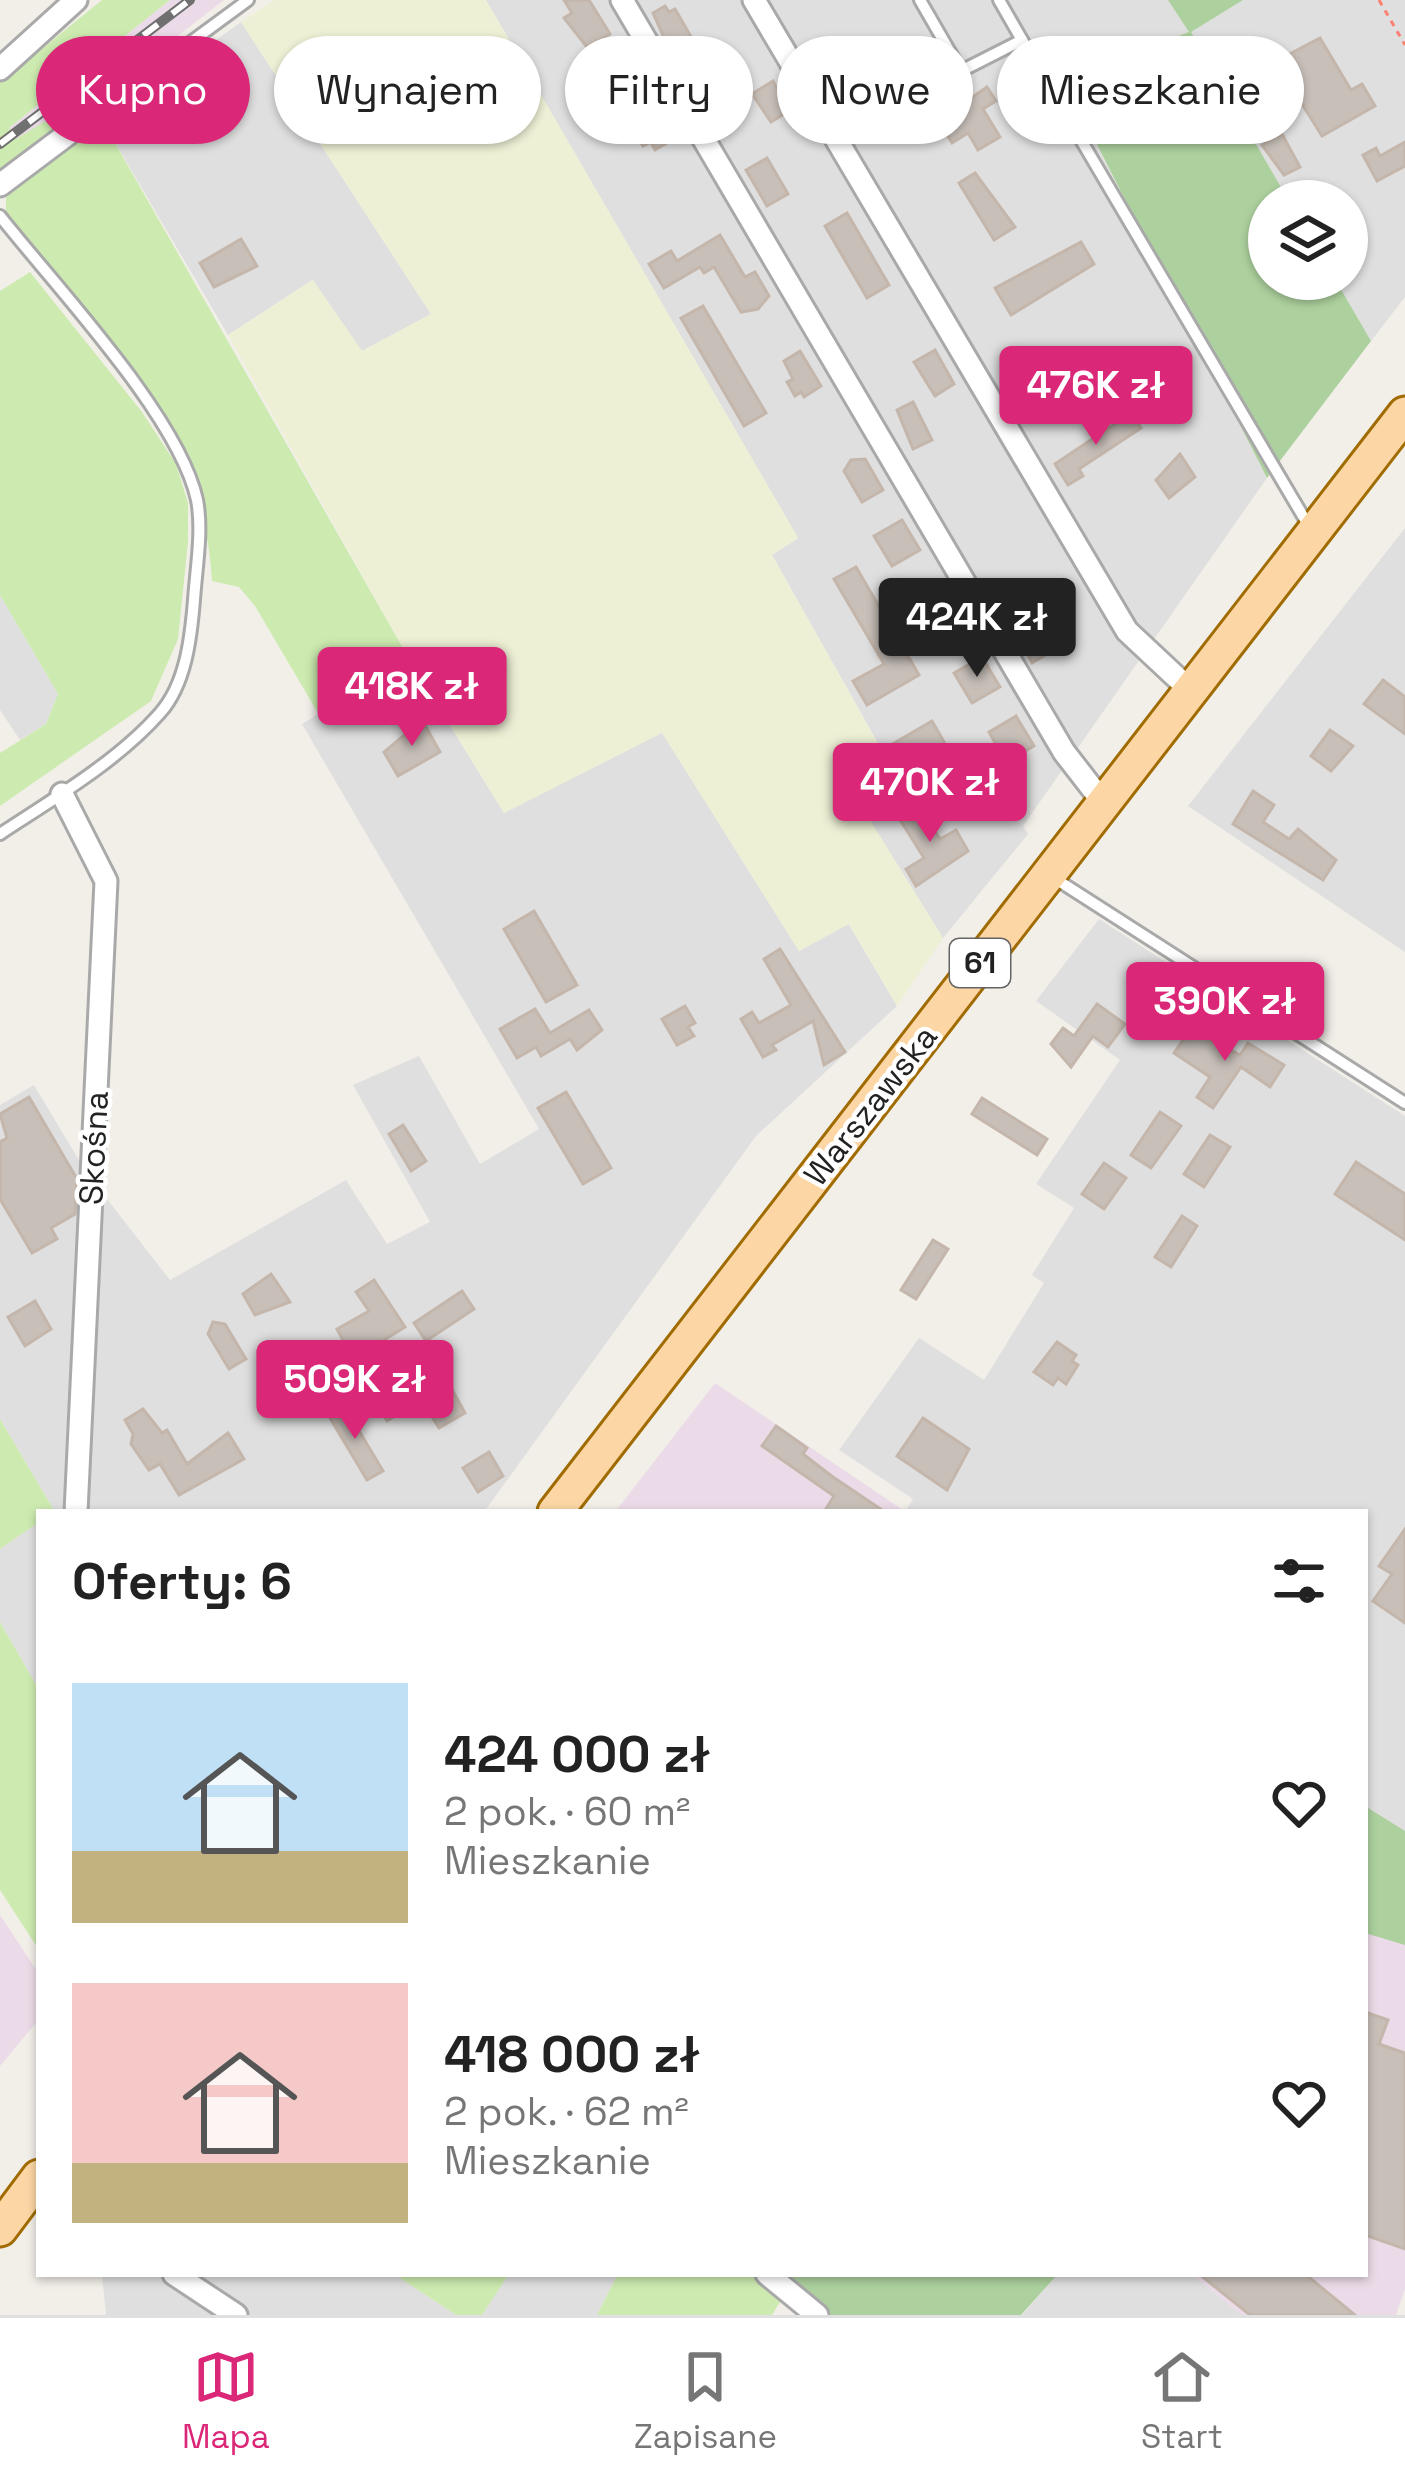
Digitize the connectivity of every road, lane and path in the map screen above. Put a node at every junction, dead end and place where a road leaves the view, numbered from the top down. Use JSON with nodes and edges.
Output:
{"nodes":[{"id":1,"x":76,"y":0,"type":"edge"},
{"id":2,"x":248,"y":0,"type":"edge"},
{"id":3,"x":622,"y":0,"type":"edge"},
{"id":4,"x":754,"y":0,"type":"edge"},
{"id":5,"x":920,"y":0,"type":"edge"},
{"id":6,"x":999,"y":0,"type":"edge"},
{"id":7,"x":1379,"y":0,"type":"edge"},
{"id":8,"x":199,"y":36,"type":"edge"},
{"id":9,"x":1020,"y":36,"type":"edge"},
{"id":10,"x":1405,"y":45,"type":"edge"},
{"id":11,"x":997,"y":53,"type":"edge"},
{"id":12,"x":0,"y":69,"type":"edge"},
{"id":13,"x":55,"y":144,"type":"edge"},
{"id":14,"x":1083,"y":144,"type":"edge"},
{"id":15,"x":0,"y":185,"type":"edge"},
{"id":16,"x":0,"y":215,"type":"edge"},
{"id":17,"x":1405,"y":414,"type":"edge"},
{"id":18,"x":1312,"y":531,"type":"junction"},
{"id":19,"x":1189,"y":689,"type":"junction"},
{"id":20,"x":62,"y":794,"type":"junction"},
{"id":21,"x":1102,"y":801,"type":"junction"},
{"id":22,"x":0,"y":834,"type":"edge"},
{"id":23,"x":1048,"y":874,"type":"junction"},
{"id":24,"x":1405,"y":1102,"type":"edge"},
{"id":25,"x":76,"y":1509,"type":"edge"},
{"id":26,"x":557,"y":1509,"type":"edge"},
{"id":27,"x":36,"y":2183,"type":"edge"},
{"id":28,"x":0,"y":2228,"type":"edge"},
{"id":29,"x":179,"y":2277,"type":"edge"},
{"id":30,"x":770,"y":2277,"type":"edge"},
{"id":31,"x":236,"y":2315,"type":"edge"},
{"id":32,"x":817,"y":2315,"type":"edge"}],
"edges":[{"from":1,"to":12,"type":"street"},
{"from":2,"to":8,"type":"lane"},
{"from":3,"to":21,"type":"street"},
{"from":4,"to":19,"type":"street"},
{"from":5,"to":11,"type":"lane"},
{"from":6,"to":9,"type":"lane"},
{"from":7,"to":10,"type":"path"},
{"from":13,"to":15,"type":"street"},
{"from":14,"to":18,"type":"lane"},
{"from":16,"to":20,"type":"lane"},
{"from":17,"to":18,"type":"main road","name":"Warszawska","number":"61"},
{"from":18,"to":19,"type":"main road","name":"Warszawska","number":"61"},
{"from":19,"to":21,"type":"main road","name":"Warszawska","number":"61"},
{"from":20,"to":22,"type":"lane"},
{"from":20,"to":25,"type":"street","name":"Skośna"},
{"from":21,"to":23,"type":"main road","name":"Warszawska","number":"61"},
{"from":23,"to":24,"type":"lane"},
{"from":23,"to":26,"type":"main road","name":"Warszawska","number":"61"},
{"from":27,"to":28,"type":"main road"},
{"from":29,"to":31,"type":"street"},
{"from":30,"to":32,"type":"street"}]}
